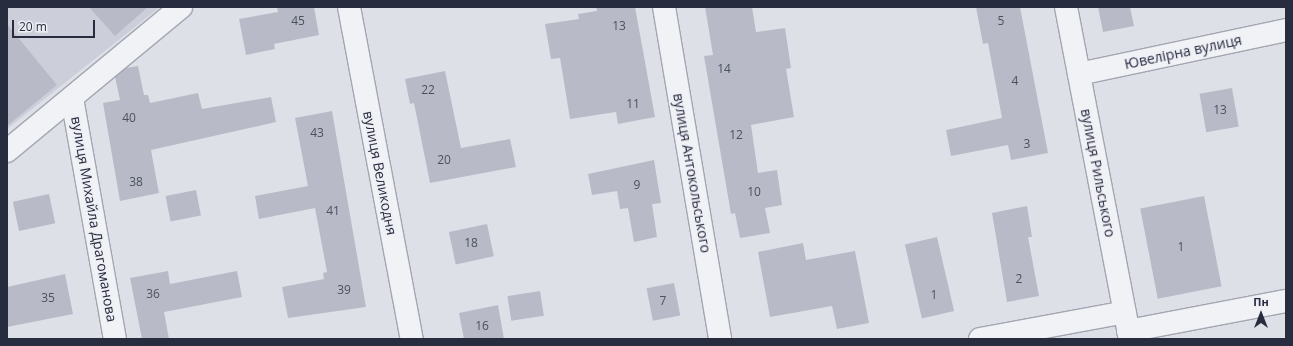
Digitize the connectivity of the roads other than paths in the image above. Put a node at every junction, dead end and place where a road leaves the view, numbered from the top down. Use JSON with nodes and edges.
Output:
{"nodes":[{"id":1,"x":181,"y":7,"type":"edge"},
{"id":2,"x":349,"y":7,"type":"edge"},
{"id":3,"x":664,"y":7,"type":"edge"},
{"id":4,"x":1066,"y":7,"type":"edge"},
{"id":5,"x":1286,"y":30,"type":"edge"},
{"id":6,"x":1079,"y":74,"type":"junction"},
{"id":7,"x":72,"y":98,"type":"junction"},
{"id":8,"x":7,"y":151,"type":"edge"},
{"id":9,"x":1286,"y":301,"type":"edge"},
{"id":10,"x":1128,"y":327,"type":"edge"},
{"id":11,"x":115,"y":339,"type":"edge"},
{"id":12,"x":412,"y":339,"type":"edge"},
{"id":13,"x":720,"y":339,"type":"edge"},
{"id":14,"x":980,"y":339,"type":"edge"}],
"edges":[{"from":1,"to":7,"type":"street"},
{"from":2,"to":12,"type":"street","name":"вулиця Великодня"},
{"from":3,"to":13,"type":"street","name":"вулиця Антокольського"},
{"from":4,"to":6,"type":"street","name":"вулиця Рильського"},
{"from":5,"to":6,"type":"street","name":"Ювелірна вулиця"},
{"from":6,"to":10,"type":"street","name":"вулиця Рильського"},
{"from":7,"to":8,"type":"street"},
{"from":7,"to":11,"type":"street","name":"вулиця Михайла Драгоманова"},
{"from":9,"to":10,"type":"street"},
{"from":10,"to":14,"type":"street"}]}
